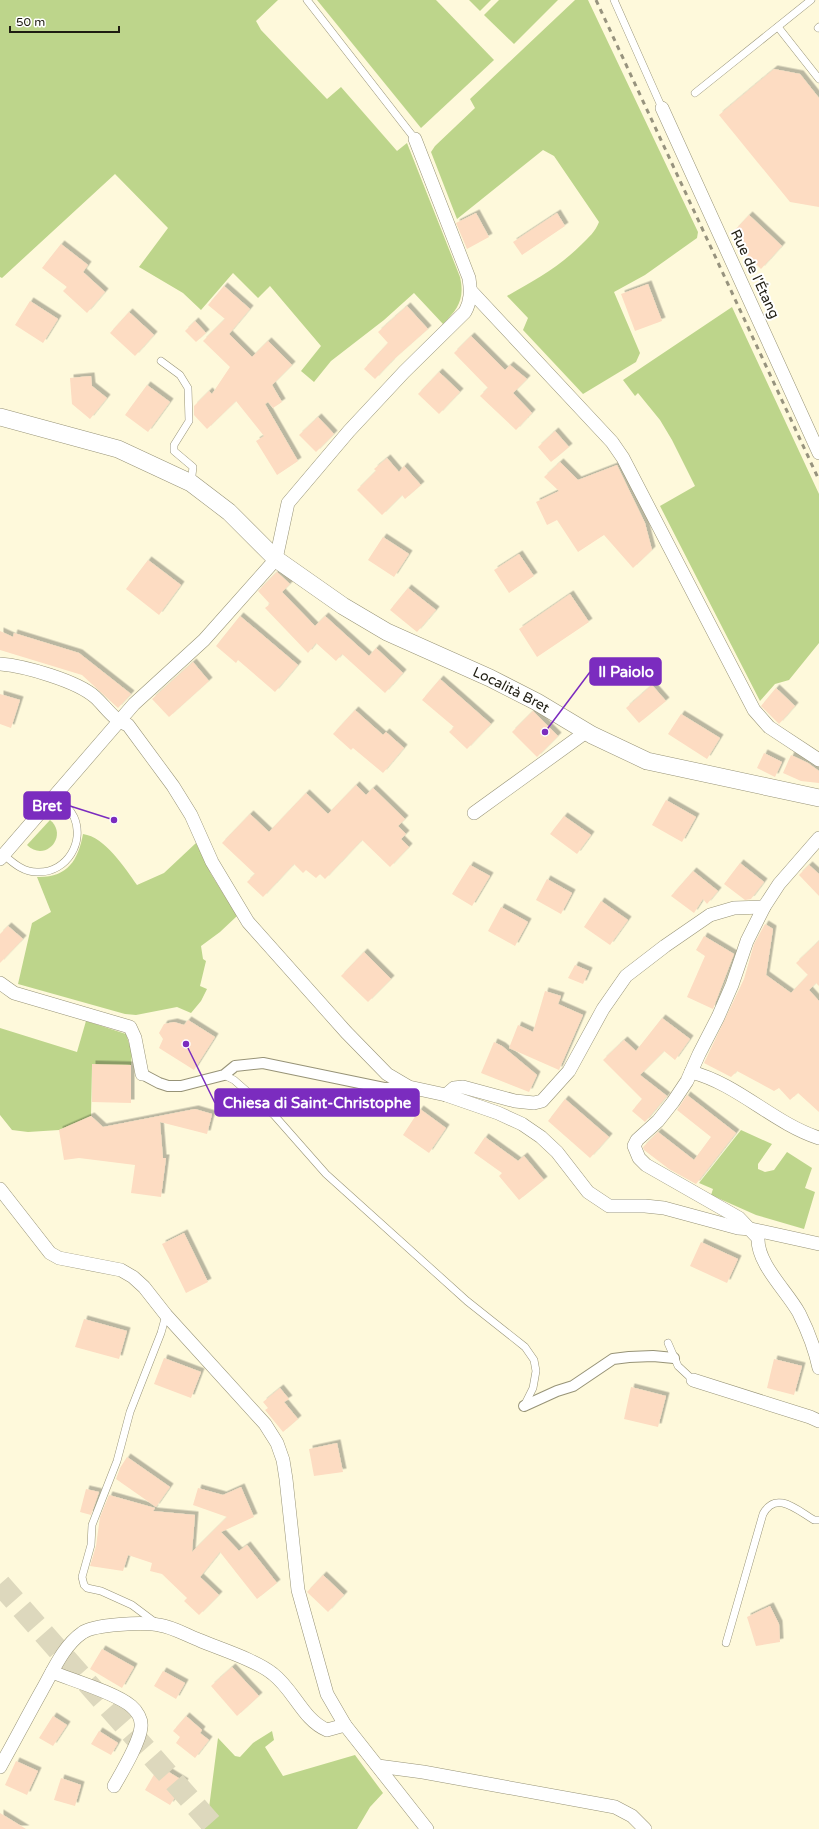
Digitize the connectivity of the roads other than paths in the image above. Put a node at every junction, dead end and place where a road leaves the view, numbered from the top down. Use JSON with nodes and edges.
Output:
{"nodes":[{"id":1,"x":307,"y":0,"type":"edge"},
{"id":2,"x":614,"y":0,"type":"edge"},
{"id":3,"x":810,"y":0,"type":"edge"},
{"id":4,"x":778,"y":27,"type":"junction"},
{"id":5,"x":819,"y":78,"type":"edge"},
{"id":6,"x":695,"y":93,"type":"dead end"},
{"id":7,"x":662,"y":108,"type":"joint"},
{"id":8,"x":415,"y":139,"type":"joint"},
{"id":9,"x":471,"y":291,"type":"junction"},
{"id":10,"x":161,"y":361,"type":"dead end"},
{"id":11,"x":0,"y":417,"type":"edge"},
{"id":12,"x":819,"y":453,"type":"edge"},
{"id":13,"x":191,"y":483,"type":"junction"},
{"id":14,"x":281,"y":563,"type":"junction"},
{"id":15,"x":0,"y":664,"type":"edge"},
{"id":16,"x":119,"y":722,"type":"junction"},
{"id":17,"x":586,"y":732,"type":"junction"},
{"id":18,"x":819,"y":760,"type":"edge"},
{"id":19,"x":56,"y":796,"type":"junction"},
{"id":20,"x":817,"y":800,"type":"edge"},
{"id":21,"x":474,"y":813,"type":"dead end"},
{"id":22,"x":819,"y":838,"type":"edge"},
{"id":23,"x":2,"y":857,"type":"edge"},
{"id":24,"x":764,"y":907,"type":"junction"},
{"id":25,"x":0,"y":983,"type":"edge"},
{"id":26,"x":691,"y":1072,"type":"junction"},
{"id":27,"x":142,"y":1074,"type":"joint"},
{"id":28,"x":224,"y":1075,"type":"junction"},
{"id":29,"x":409,"y":1087,"type":"junction"},
{"id":30,"x":446,"y":1095,"type":"junction"},
{"id":31,"x":819,"y":1138,"type":"edge"},
{"id":32,"x":0,"y":1189,"type":"edge"},
{"id":33,"x":751,"y":1229,"type":"junction"},
{"id":34,"x":819,"y":1244,"type":"edge"},
{"id":35,"x":166,"y":1315,"type":"junction"},
{"id":36,"x":668,"y":1343,"type":"dead end"},
{"id":37,"x":674,"y":1358,"type":"junction"},
{"id":38,"x":819,"y":1368,"type":"edge"},
{"id":39,"x":693,"y":1380,"type":"joint"},
{"id":40,"x":524,"y":1406,"type":"joint"},
{"id":41,"x":819,"y":1421,"type":"edge"},
{"id":42,"x":819,"y":1520,"type":"edge"},
{"id":43,"x":159,"y":1625,"type":"junction"},
{"id":44,"x":726,"y":1643,"type":"dead end"},
{"id":45,"x":52,"y":1672,"type":"junction"},
{"id":46,"x":345,"y":1725,"type":"junction"},
{"id":47,"x":378,"y":1766,"type":"junction"},
{"id":48,"x":0,"y":1767,"type":"edge"},
{"id":49,"x":114,"y":1786,"type":"dead end"},
{"id":50,"x":427,"y":1829,"type":"edge"},
{"id":51,"x":645,"y":1829,"type":"edge"}],
"edges":[{"from":1,"to":8,"type":"lane"},
{"from":2,"to":7,"type":"lane"},
{"from":3,"to":4,"type":"lane"},
{"from":4,"to":5,"type":"lane"},
{"from":4,"to":6,"type":"lane"},
{"from":7,"to":12,"type":"street","name":"Rue de l'Étang"},
{"from":8,"to":9,"type":"street"},
{"from":9,"to":14,"type":"street"},
{"from":9,"to":18,"type":"street"},
{"from":10,"to":13,"type":"lane"},
{"from":11,"to":13,"type":"street","name":"Località Bret"},
{"from":13,"to":14,"type":"street","name":"Località Bret"},
{"from":14,"to":16,"type":"street"},
{"from":14,"to":17,"type":"street","name":"Località Bret"},
{"from":15,"to":16,"type":"street"},
{"from":16,"to":19,"type":"street"},
{"from":16,"to":29,"type":"street"},
{"from":17,"to":20,"type":"street","name":"Località Bret"},
{"from":17,"to":21,"type":"street"},
{"from":19,"to":23,"type":"street"},
{"from":19,"to":23,"type":"lane"},
{"from":22,"to":24,"type":"street"},
{"from":24,"to":26,"type":"street"},
{"from":24,"to":30,"type":"street"},
{"from":25,"to":27,"type":"street"},
{"from":26,"to":31,"type":"street"},
{"from":26,"to":33,"type":"street"},
{"from":27,"to":28,"type":"street"},
{"from":28,"to":29,"type":"street"},
{"from":28,"to":40,"type":"lane"},
{"from":29,"to":30,"type":"street"},
{"from":30,"to":33,"type":"street"},
{"from":32,"to":35,"type":"street"},
{"from":33,"to":34,"type":"street"},
{"from":33,"to":38,"type":"street"},
{"from":35,"to":43,"type":"lane"},
{"from":35,"to":46,"type":"street"},
{"from":36,"to":37,"type":"lane"},
{"from":37,"to":39,"type":"lane"},
{"from":37,"to":40,"type":"street"},
{"from":39,"to":41,"type":"street"},
{"from":42,"to":44,"type":"lane"},
{"from":43,"to":45,"type":"street"},
{"from":43,"to":46,"type":"street"},
{"from":45,"to":48,"type":"street"},
{"from":45,"to":49,"type":"street"},
{"from":46,"to":47,"type":"street"},
{"from":47,"to":50,"type":"street"},
{"from":47,"to":51,"type":"street"}]}
